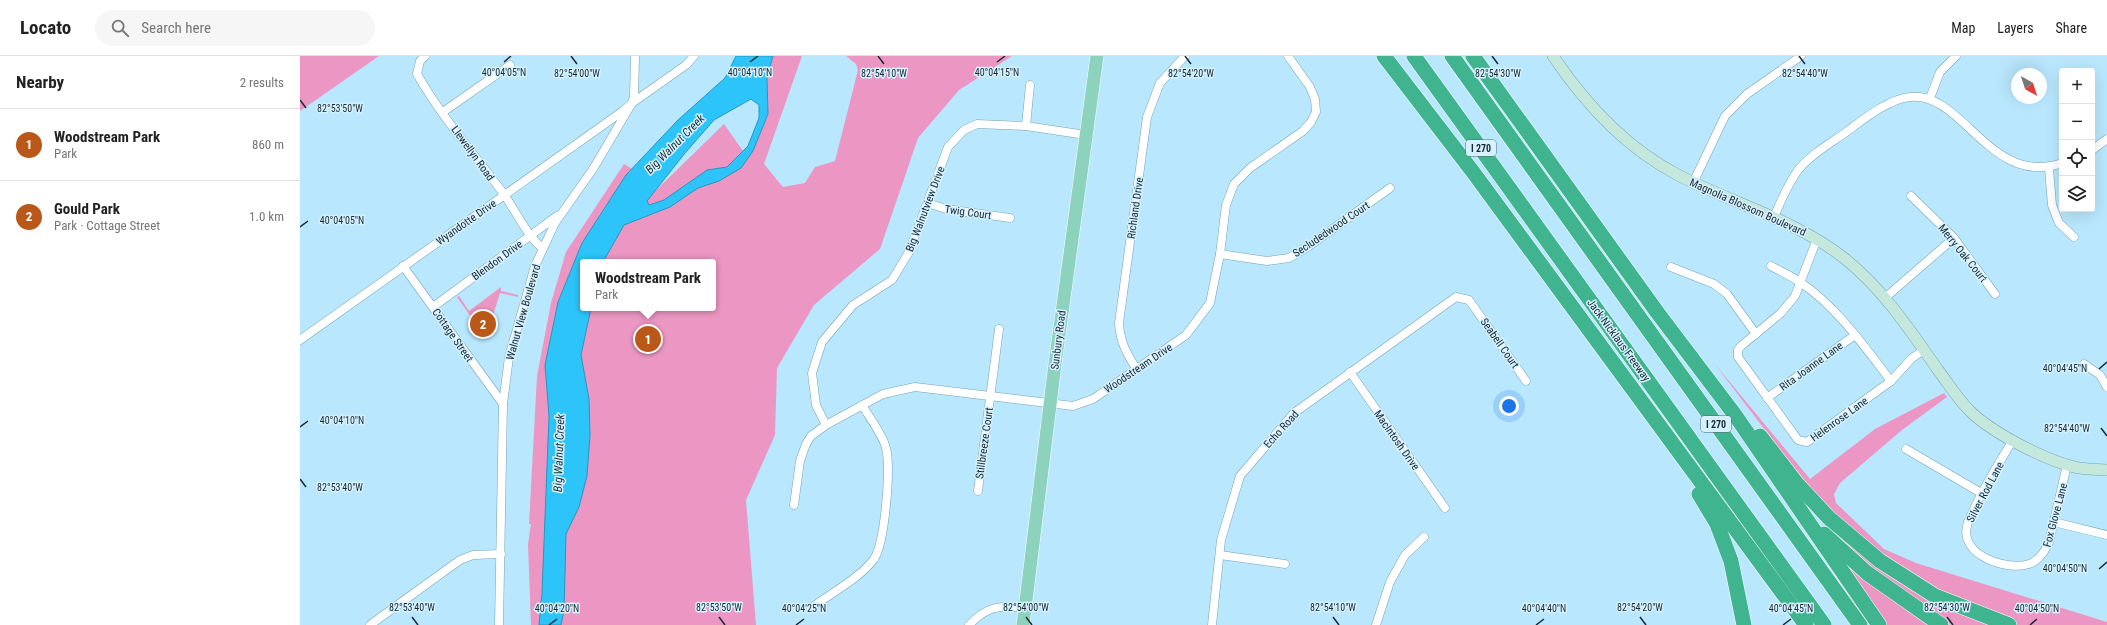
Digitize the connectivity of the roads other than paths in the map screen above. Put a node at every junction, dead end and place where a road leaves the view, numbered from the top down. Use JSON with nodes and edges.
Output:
{"nodes":[{"id":1,"x":425,"y":56,"type":"edge"},
{"id":2,"x":635,"y":56,"type":"edge"},
{"id":3,"x":694,"y":56,"type":"edge"},
{"id":4,"x":1097,"y":56,"type":"edge"},
{"id":5,"x":1185,"y":56,"type":"edge"},
{"id":6,"x":1288,"y":56,"type":"edge"},
{"id":7,"x":1384,"y":56,"type":"edge"},
{"id":8,"x":1414,"y":56,"type":"edge"},
{"id":9,"x":1452,"y":56,"type":"edge"},
{"id":10,"x":1473,"y":56,"type":"edge"},
{"id":11,"x":1553,"y":56,"type":"edge"},
{"id":12,"x":1801,"y":56,"type":"edge"},
{"id":13,"x":1956,"y":56,"type":"edge"},
{"id":14,"x":510,"y":65,"type":"dead end"},
{"id":15,"x":1030,"y":86,"type":"dead end"},
{"id":16,"x":1930,"y":98,"type":"junction"},
{"id":17,"x":632,"y":103,"type":"junction"},
{"id":18,"x":443,"y":112,"type":"junction"},
{"id":19,"x":1026,"y":126,"type":"junction"},
{"id":20,"x":1086,"y":135,"type":"junction"},
{"id":21,"x":2107,"y":139,"type":"edge"},
{"id":22,"x":2095,"y":148,"type":"edge"},
{"id":23,"x":2059,"y":164,"type":"edge"},
{"id":24,"x":2049,"y":168,"type":"junction"},
{"id":25,"x":1693,"y":183,"type":"junction"},
{"id":26,"x":1390,"y":188,"type":"dead end"},
{"id":27,"x":504,"y":196,"type":"junction"},
{"id":28,"x":1911,"y":196,"type":"dead end"},
{"id":29,"x":926,"y":203,"type":"junction"},
{"id":30,"x":561,"y":213,"type":"junction"},
{"id":31,"x":1774,"y":217,"type":"junction"},
{"id":32,"x":1010,"y":218,"type":"dead end"},
{"id":33,"x":530,"y":236,"type":"junction"},
{"id":34,"x":2074,"y":237,"type":"dead end"},
{"id":35,"x":1954,"y":238,"type":"junction"},
{"id":36,"x":1817,"y":239,"type":"junction"},
{"id":37,"x":542,"y":248,"type":"junction"},
{"id":38,"x":1220,"y":254,"type":"junction"},
{"id":39,"x":403,"y":266,"type":"junction"},
{"id":40,"x":1771,"y":266,"type":"dead end"},
{"id":41,"x":1671,"y":267,"type":"dead end"},
{"id":42,"x":1800,"y":282,"type":"junction"},
{"id":43,"x":1996,"y":294,"type":"dead end"},
{"id":44,"x":1886,"y":297,"type":"junction"},
{"id":45,"x":1473,"y":305,"type":"joint"},
{"id":46,"x":433,"y":307,"type":"junction"},
{"id":47,"x":999,"y":329,"type":"dead end"},
{"id":48,"x":1756,"y":334,"type":"junction"},
{"id":49,"x":1855,"y":335,"type":"junction"},
{"id":50,"x":300,"y":340,"type":"edge"},
{"id":51,"x":1603,"y":350,"type":"junction"},
{"id":52,"x":1924,"y":350,"type":"junction"},
{"id":53,"x":2084,"y":364,"type":"dead end"},
{"id":54,"x":1136,"y":368,"type":"junction"},
{"id":55,"x":1350,"y":372,"type":"junction"},
{"id":56,"x":1526,"y":380,"type":"dead end"},
{"id":57,"x":1891,"y":381,"type":"junction"},
{"id":58,"x":2107,"y":387,"type":"edge"},
{"id":59,"x":990,"y":395,"type":"junction"},
{"id":60,"x":1767,"y":398,"type":"junction"},
{"id":61,"x":503,"y":404,"type":"junction"},
{"id":62,"x":1051,"y":404,"type":"junction"},
{"id":63,"x":862,"y":406,"type":"junction"},
{"id":64,"x":1735,"y":415,"type":"junction"},
{"id":65,"x":826,"y":425,"type":"junction"},
{"id":66,"x":2013,"y":440,"type":"junction"},
{"id":67,"x":1906,"y":449,"type":"dead end"},
{"id":68,"x":2067,"y":465,"type":"junction"},
{"id":69,"x":2107,"y":470,"type":"edge"},
{"id":70,"x":978,"y":491,"type":"dead end"},
{"id":71,"x":1981,"y":493,"type":"junction"},
{"id":72,"x":1791,"y":498,"type":"junction"},
{"id":73,"x":794,"y":504,"type":"dead end"},
{"id":74,"x":1445,"y":508,"type":"dead end"},
{"id":75,"x":2054,"y":522,"type":"junction"},
{"id":76,"x":2107,"y":535,"type":"edge"},
{"id":77,"x":1424,"y":537,"type":"dead end"},
{"id":78,"x":501,"y":554,"type":"junction"},
{"id":79,"x":1220,"y":555,"type":"junction"},
{"id":80,"x":1285,"y":564,"type":"dead end"},
{"id":81,"x":2012,"y":566,"type":"joint"},
{"id":82,"x":811,"y":608,"type":"dead end"},
{"id":83,"x":1025,"y":608,"type":"junction"},
{"id":84,"x":370,"y":625,"type":"edge"},
{"id":85,"x":500,"y":625,"type":"edge"},
{"id":86,"x":969,"y":625,"type":"edge"},
{"id":87,"x":1023,"y":625,"type":"edge"},
{"id":88,"x":1212,"y":625,"type":"edge"},
{"id":89,"x":1376,"y":625,"type":"edge"},
{"id":90,"x":1744,"y":625,"type":"edge"},
{"id":91,"x":1806,"y":625,"type":"edge"},
{"id":92,"x":1824,"y":625,"type":"edge"},
{"id":93,"x":1860,"y":625,"type":"edge"},
{"id":94,"x":1879,"y":625,"type":"edge"},
{"id":95,"x":1941,"y":625,"type":"edge"},
{"id":96,"x":2008,"y":625,"type":"edge"}],
"edges":[{"from":1,"to":18,"type":"street","name":"Llewellyn Road"},
{"from":2,"to":17,"type":"street"},
{"from":3,"to":17,"type":"street","name":"Walnut View Boulevard"},
{"from":4,"to":20,"type":"main road","name":"Sunbury Road"},
{"from":5,"to":54,"type":"street","name":"Richland Drive"},
{"from":6,"to":38,"type":"street","name":"Woodstream Drive"},
{"from":7,"to":51,"type":"highway"},
{"from":8,"to":92,"type":"highway","name":"Jack Nicklaus Freeway","number":"I 270"},
{"from":9,"to":93,"type":"highway","number":"I 270"},
{"from":10,"to":64,"type":"highway"},
{"from":11,"to":25,"type":"street","name":"Magnolia Blossom Boulevard"},
{"from":12,"to":25,"type":"street"},
{"from":13,"to":16,"type":"street"},
{"from":14,"to":18,"type":"street"},
{"from":15,"to":19,"type":"street"},
{"from":16,"to":24,"type":"street"},
{"from":16,"to":31,"type":"street"},
{"from":17,"to":27,"type":"street","name":"Wyandotte Drive"},
{"from":17,"to":30,"type":"street","name":"Walnut View Boulevard"},
{"from":18,"to":27,"type":"street","name":"Llewellyn Road"},
{"from":19,"to":20,"type":"street","name":"Big Walnutview Drive"},
{"from":19,"to":29,"type":"street","name":"Big Walnutview Drive"},
{"from":20,"to":62,"type":"main road","name":"Sunbury Road"},
{"from":21,"to":22,"type":"street"},
{"from":23,"to":24,"type":"street"},
{"from":24,"to":34,"type":"street"},
{"from":25,"to":31,"type":"street","name":"Magnolia Blossom Boulevard"},
{"from":26,"to":38,"type":"street","name":"Secludedwood Court"},
{"from":27,"to":33,"type":"street","name":"Llewellyn Road"},
{"from":27,"to":39,"type":"street","name":"Wyandotte Drive"},
{"from":28,"to":35,"type":"street","name":"Merry Oak Court"},
{"from":29,"to":32,"type":"street","name":"Twig Court"},
{"from":29,"to":65,"type":"street","name":"Big Walnutview Drive"},
{"from":30,"to":33,"type":"street","name":"Blendon Drive"},
{"from":30,"to":37,"type":"street","name":"Walnut View Boulevard"},
{"from":31,"to":36,"type":"street","name":"Magnolia Blossom Boulevard"},
{"from":33,"to":37,"type":"street","name":"Llewellyn Road"},
{"from":33,"to":46,"type":"street","name":"Blendon Drive"},
{"from":35,"to":43,"type":"street","name":"Merry Oak Court"},
{"from":35,"to":44,"type":"street"},
{"from":36,"to":42,"type":"street"},
{"from":36,"to":44,"type":"street","name":"Magnolia Blossom Boulevard"},
{"from":37,"to":61,"type":"street","name":"Walnut View Boulevard"},
{"from":38,"to":54,"type":"street","name":"Woodstream Drive"},
{"from":39,"to":46,"type":"street","name":"Cottage Street"},
{"from":39,"to":50,"type":"street","name":"Wyandotte Drive"},
{"from":40,"to":42,"type":"street"},
{"from":41,"to":48,"type":"street"},
{"from":42,"to":48,"type":"street"},
{"from":42,"to":49,"type":"street"},
{"from":44,"to":52,"type":"street","name":"Magnolia Blossom Boulevard"},
{"from":45,"to":55,"type":"street","name":"Echo Road"},
{"from":45,"to":56,"type":"street","name":"Seabell Court"},
{"from":46,"to":61,"type":"street","name":"Cottage Street"},
{"from":47,"to":59,"type":"street","name":"Stillbreeze Court"},
{"from":48,"to":60,"type":"street","name":"Helenrose Lane"},
{"from":49,"to":57,"type":"street"},
{"from":49,"to":60,"type":"street","name":"Rita Joanne Lane"},
{"from":51,"to":90,"type":"highway"},
{"from":51,"to":91,"type":"highway"},
{"from":52,"to":57,"type":"street","name":"Helenrose Lane"},
{"from":52,"to":66,"type":"street","name":"Magnolia Blossom Boulevard"},
{"from":53,"to":58,"type":"street"},
{"from":54,"to":62,"type":"street","name":"Woodstream Drive"},
{"from":55,"to":74,"type":"street","name":"MacIntosh Drive"},
{"from":55,"to":79,"type":"street","name":"Echo Road"},
{"from":57,"to":60,"type":"street","name":"Helenrose Lane"},
{"from":59,"to":62,"type":"street","name":"Woodstream Drive"},
{"from":59,"to":63,"type":"street","name":"Woodstream Drive"},
{"from":59,"to":70,"type":"street","name":"Stillbreeze Court"},
{"from":61,"to":78,"type":"street","name":"Walnut View Boulevard"},
{"from":62,"to":83,"type":"main road","name":"Sunbury Road"},
{"from":63,"to":65,"type":"street","name":"Woodstream Drive"},
{"from":63,"to":82,"type":"street"},
{"from":64,"to":72,"type":"highway"},
{"from":64,"to":96,"type":"highway"},
{"from":65,"to":73,"type":"street","name":"Woodstream Drive"},
{"from":66,"to":68,"type":"street","name":"Magnolia Blossom Boulevard"},
{"from":66,"to":71,"type":"street","name":"Silver Rod Lane"},
{"from":67,"to":71,"type":"street"},
{"from":68,"to":69,"type":"street","name":"Magnolia Blossom Boulevard"},
{"from":68,"to":75,"type":"street","name":"Fox Glove Lane"},
{"from":71,"to":81,"type":"street","name":"Silver Rod Lane"},
{"from":72,"to":94,"type":"highway"},
{"from":72,"to":95,"type":"highway"},
{"from":75,"to":76,"type":"street"},
{"from":75,"to":81,"type":"street","name":"Fox Glove Lane"},
{"from":77,"to":89,"type":"street"},
{"from":78,"to":84,"type":"street"},
{"from":78,"to":85,"type":"street","name":"Walnut View Boulevard"},
{"from":79,"to":80,"type":"street"},
{"from":79,"to":88,"type":"street","name":"Echo Road"},
{"from":83,"to":86,"type":"street"},
{"from":83,"to":87,"type":"main road","name":"Sunbury Road"}]}
